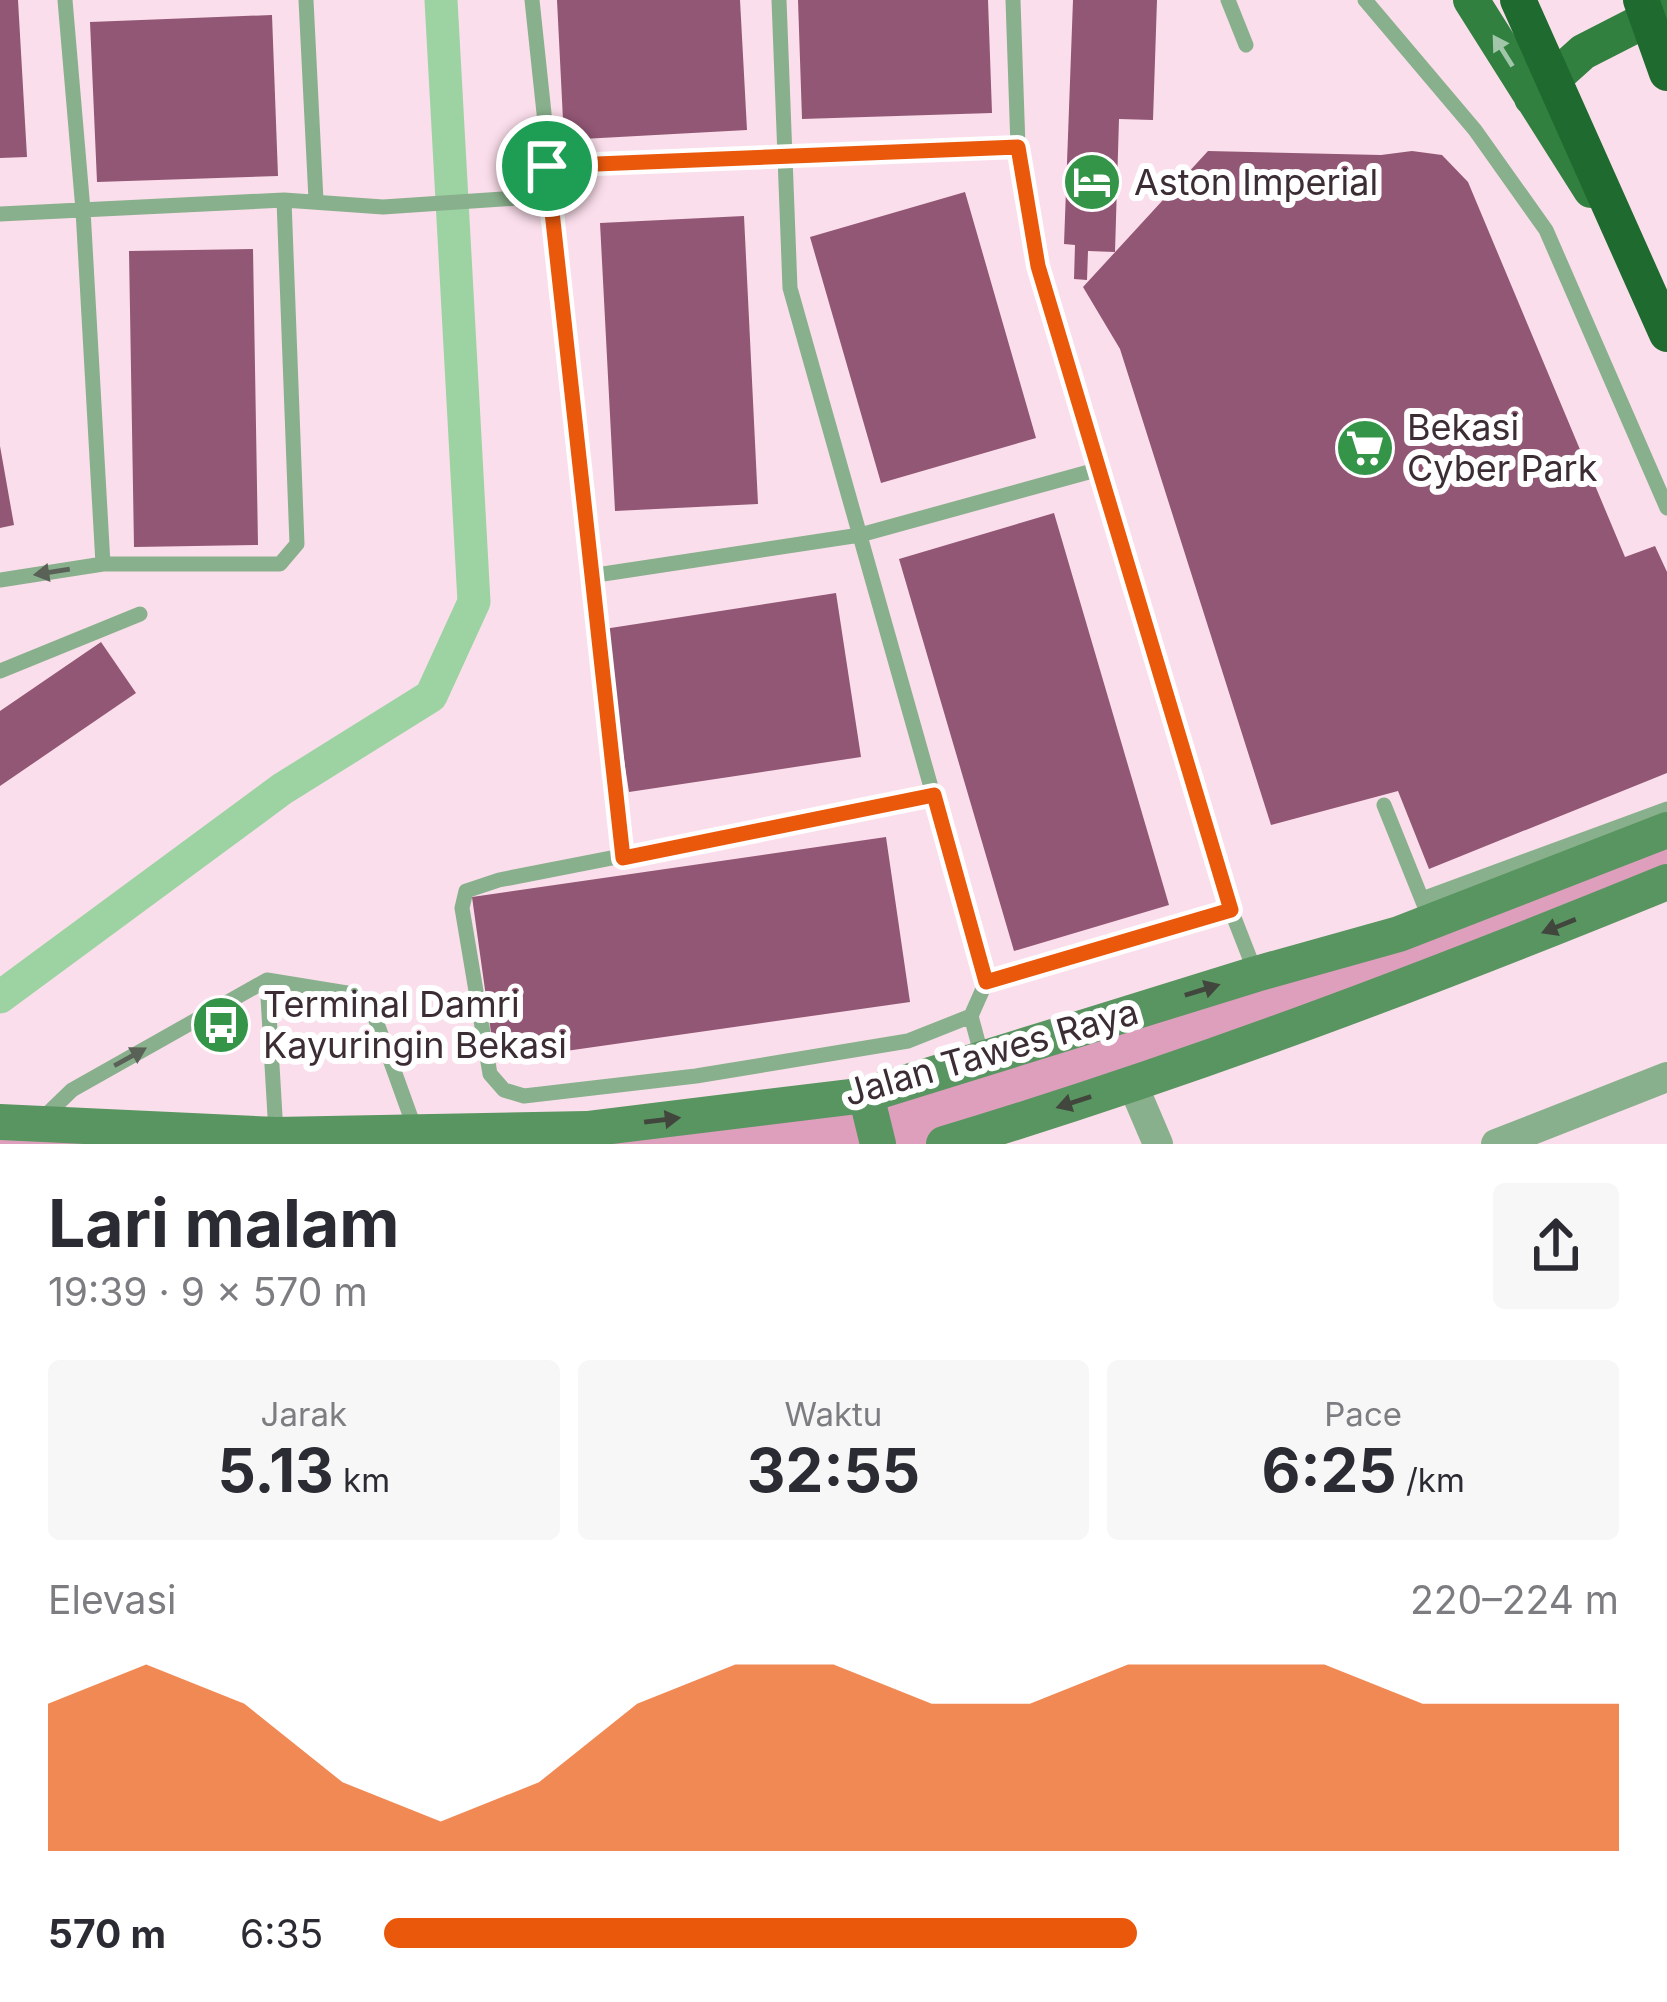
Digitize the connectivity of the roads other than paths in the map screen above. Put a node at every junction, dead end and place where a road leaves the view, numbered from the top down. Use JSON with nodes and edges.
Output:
{"nodes":[{"id":1,"x":65,"y":0,"type":"edge"},
{"id":2,"x":306,"y":0,"type":"edge"},
{"id":3,"x":532,"y":0,"type":"edge"},
{"id":4,"x":778,"y":0,"type":"edge"},
{"id":5,"x":1013,"y":0,"type":"edge"},
{"id":6,"x":1228,"y":0,"type":"edge"},
{"id":7,"x":1365,"y":0,"type":"edge"},
{"id":8,"x":1471,"y":0,"type":"edge"},
{"id":9,"x":1519,"y":0,"type":"edge"},
{"id":10,"x":1648,"y":10,"type":"edge"},
{"id":11,"x":1246,"y":45,"type":"dead end"},
{"id":12,"x":1667,"y":73,"type":"edge"},
{"id":13,"x":1532,"y":98,"type":"junction"},
{"id":14,"x":1018,"y":147,"type":"junction"},
{"id":15,"x":785,"y":157,"type":"junction"},
{"id":16,"x":547,"y":166,"type":"junction"},
{"id":17,"x":550,"y":196,"type":"junction"},
{"id":18,"x":284,"y":200,"type":"junction"},
{"id":19,"x":316,"y":200,"type":"junction"},
{"id":20,"x":83,"y":210,"type":"junction"},
{"id":21,"x":0,"y":214,"type":"edge"},
{"id":22,"x":1667,"y":333,"type":"edge"},
{"id":23,"x":1096,"y":470,"type":"junction"},
{"id":24,"x":1667,"y":508,"type":"edge"},
{"id":25,"x":860,"y":535,"type":"junction"},
{"id":26,"x":103,"y":565,"type":"junction"},
{"id":27,"x":590,"y":576,"type":"junction"},
{"id":28,"x":0,"y":580,"type":"edge"},
{"id":29,"x":140,"y":614,"type":"dead end"},
{"id":30,"x":0,"y":670,"type":"edge"},
{"id":31,"x":934,"y":795,"type":"junction"},
{"id":32,"x":1384,"y":805,"type":"dead end"},
{"id":33,"x":1667,"y":808,"type":"edge"},
{"id":34,"x":1667,"y":830,"type":"edge"},
{"id":35,"x":623,"y":858,"type":"junction"},
{"id":36,"x":1667,"y":882,"type":"edge"},
{"id":37,"x":1231,"y":910,"type":"junction"},
{"id":38,"x":1417,"y":918,"type":"junction"},
{"id":39,"x":1256,"y":974,"type":"junction"},
{"id":40,"x":267,"y":980,"type":"junction"},
{"id":41,"x":986,"y":982,"type":"junction"},
{"id":42,"x":1421,"y":982,"type":"junction"},
{"id":43,"x":971,"y":1016,"type":"junction"},
{"id":44,"x":982,"y":1058,"type":"junction"},
{"id":45,"x":1667,"y":1077,"type":"edge"},
{"id":46,"x":1132,"y":1083,"type":"junction"},
{"id":47,"x":866,"y":1095,"type":"junction"},
{"id":48,"x":18,"y":1124,"type":"edge"},
{"id":49,"x":416,"y":1133,"type":"junction"},
{"id":50,"x":276,"y":1135,"type":"junction"},
{"id":51,"x":588,"y":1137,"type":"edge"},
{"id":52,"x":1533,"y":1137,"type":"edge"},
{"id":53,"x":955,"y":1142,"type":"edge"},
{"id":54,"x":878,"y":1144,"type":"edge"},
{"id":55,"x":1158,"y":1144,"type":"edge"},
{"id":56,"x":1496,"y":1144,"type":"edge"}],
"edges":[{"from":1,"to":20,"type":"lane"},
{"from":2,"to":19,"type":"lane"},
{"from":3,"to":16,"type":"lane"},
{"from":4,"to":15,"type":"lane"},
{"from":5,"to":14,"type":"lane"},
{"from":6,"to":11,"type":"lane"},
{"from":7,"to":24,"type":"lane"},
{"from":13,"to":8,"type":"main road","one_way":true},
{"from":9,"to":22,"type":"highway","bridge":true},
{"from":10,"to":12,"type":"highway","bridge":true},
{"from":10,"to":13,"type":"main road"},
{"from":13,"to":22,"type":"main road"},
{"from":14,"to":15,"type":"lane"},
{"from":14,"to":23,"type":"lane"},
{"from":15,"to":16,"type":"lane"},
{"from":15,"to":25,"type":"lane"},
{"from":16,"to":17,"type":"lane"},
{"from":17,"to":19,"type":"lane"},
{"from":17,"to":27,"type":"lane"},
{"from":18,"to":19,"type":"lane"},
{"from":18,"to":20,"type":"lane"},
{"from":18,"to":26,"type":"lane"},
{"from":20,"to":21,"type":"lane"},
{"from":20,"to":26,"type":"lane"},
{"from":23,"to":25,"type":"lane"},
{"from":23,"to":37,"type":"lane"},
{"from":25,"to":27,"type":"lane"},
{"from":25,"to":31,"type":"lane"},
{"from":26,"to":28,"type":"lane","one_way":true},
{"from":27,"to":35,"type":"lane"},
{"from":29,"to":30,"type":"lane"},
{"from":31,"to":35,"type":"lane"},
{"from":31,"to":41,"type":"lane"},
{"from":32,"to":38,"type":"lane"},
{"from":33,"to":38,"type":"lane"},
{"from":34,"to":38,"type":"street","name":"Jalan Tawes Raya"},
{"from":35,"to":43,"type":"lane"},
{"from":36,"to":42,"type":"street","name":"Jalan Tawes Raya","one_way":true},
{"from":37,"to":39,"type":"lane"},
{"from":37,"to":41,"type":"lane"},
{"from":38,"to":39,"type":"street","name":"Jalan Tawes Raya"},
{"from":38,"to":42,"type":"street"},
{"from":44,"to":39,"type":"street","name":"Jalan Tawes Raya","one_way":true},
{"from":48,"to":40,"type":"lane","one_way":true},
{"from":40,"to":49,"type":"lane"},
{"from":40,"to":50,"type":"lane"},
{"from":41,"to":43,"type":"lane"},
{"from":42,"to":46,"type":"street","name":"Jalan Tawes Raya"},
{"from":43,"to":44,"type":"lane"},
{"from":44,"to":47,"type":"street","name":"Jalan Tawes Raya"},
{"from":45,"to":52,"type":"street"},
{"from":46,"to":53,"type":"street","name":"Jalan Tawes Raya","one_way":true},
{"from":46,"to":55,"type":"street"},
{"from":51,"to":47,"type":"street","name":"Jalan Tawes Raya","one_way":true},
{"from":47,"to":54,"type":"street"},
{"from":48,"to":50,"type":"street","name":"Jalan Tawes Raya"},
{"from":49,"to":50,"type":"street","name":"Jalan Tawes Raya"},
{"from":49,"to":51,"type":"street","name":"Jalan Tawes Raya"},
{"from":52,"to":56,"type":"street"}]}
